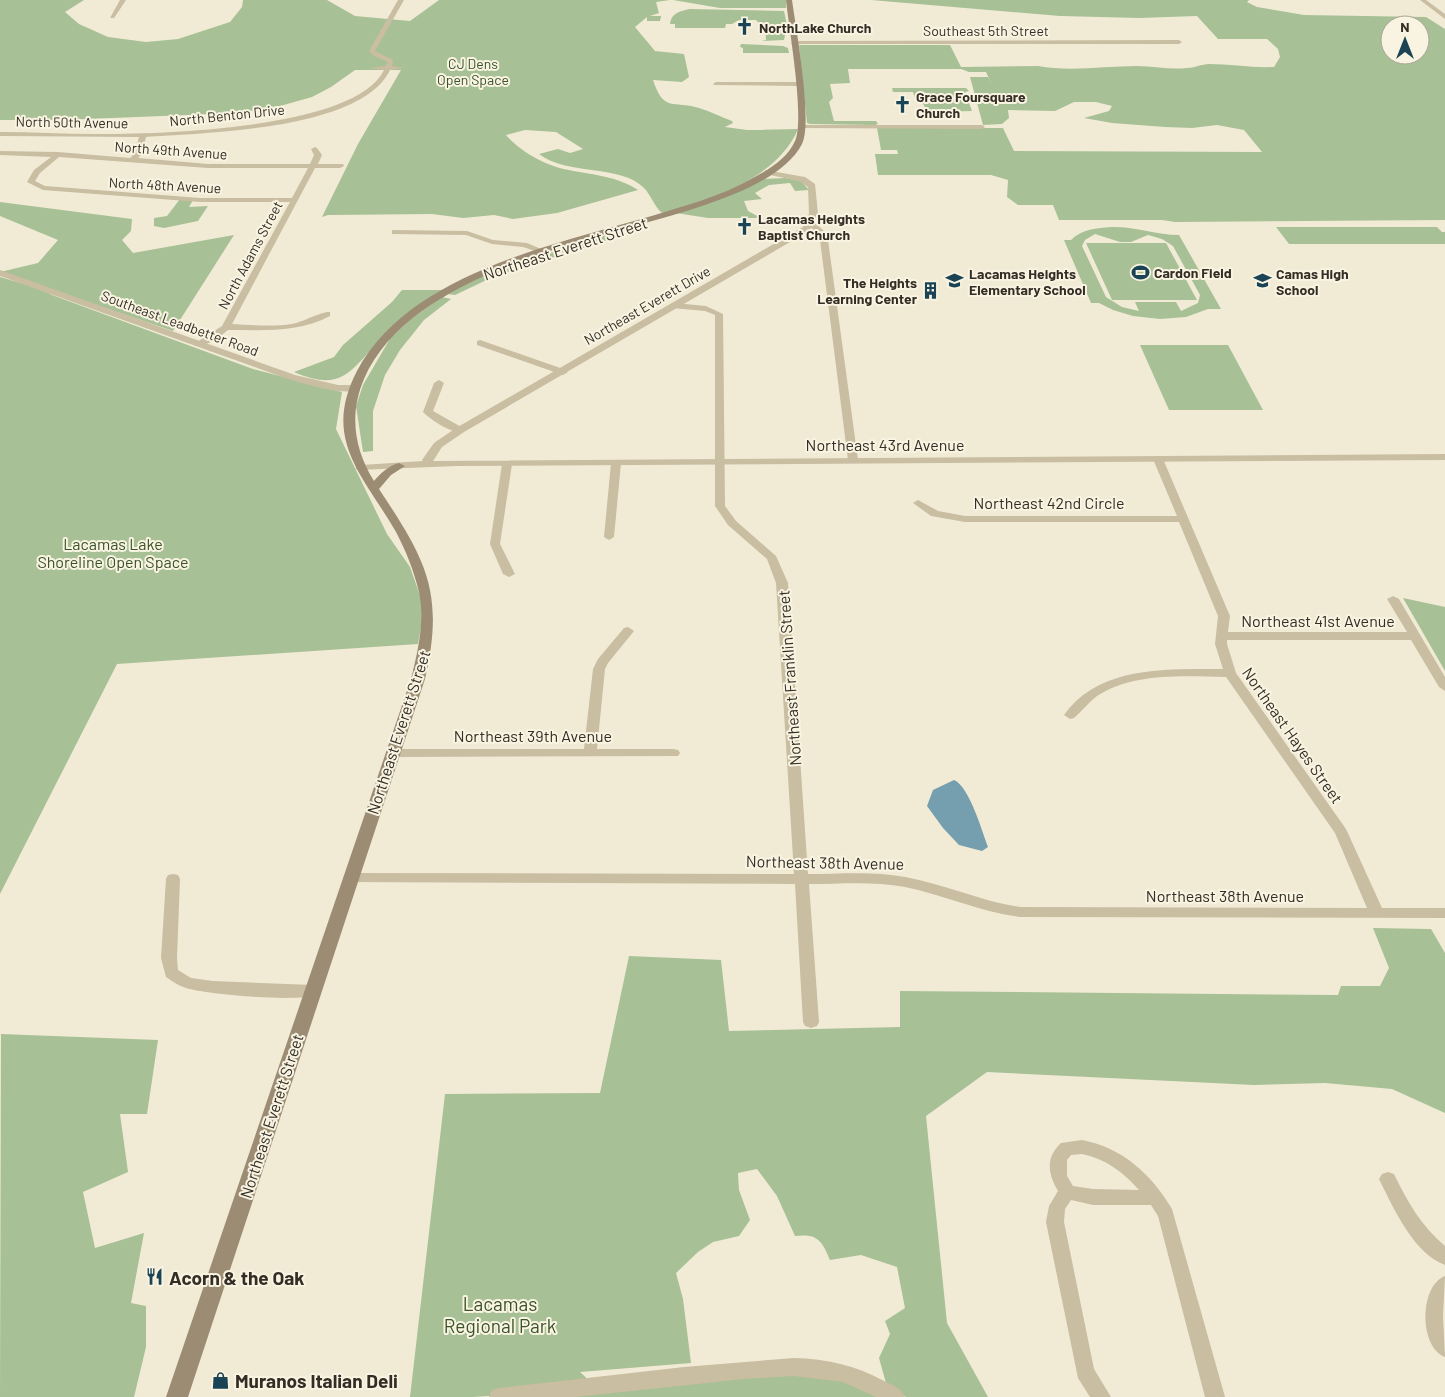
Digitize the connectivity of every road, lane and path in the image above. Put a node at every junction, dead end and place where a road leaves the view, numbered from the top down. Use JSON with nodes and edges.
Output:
{"nodes":[{"id":1,"x":123,"y":0,"type":"edge"},
{"id":2,"x":401,"y":0,"type":"edge"},
{"id":3,"x":789,"y":0,"type":"edge"},
{"id":4,"x":1423,"y":0,"type":"edge"},
{"id":5,"x":112,"y":17,"type":"dead end"},
{"id":6,"x":1445,"y":17,"type":"edge"},
{"id":7,"x":1179,"y":42,"type":"dead end"},
{"id":8,"x":793,"y":43,"type":"junction"},
{"id":9,"x":374,"y":68,"type":"dead end"},
{"id":10,"x":389,"y":68,"type":"junction"},
{"id":11,"x":401,"y":68,"type":"dead end"},
{"id":12,"x":716,"y":84,"type":"dead end"},
{"id":13,"x":799,"y":84,"type":"junction"},
{"id":14,"x":803,"y":127,"type":"junction"},
{"id":15,"x":982,"y":127,"type":"dead end"},
{"id":16,"x":0,"y":134,"type":"edge"},
{"id":17,"x":143,"y":135,"type":"junction"},
{"id":18,"x":315,"y":149,"type":"dead end"},
{"id":19,"x":0,"y":153,"type":"edge"},
{"id":20,"x":58,"y":154,"type":"junction"},
{"id":21,"x":132,"y":160,"type":"junction"},
{"id":22,"x":312,"y":166,"type":"junction"},
{"id":23,"x":340,"y":166,"type":"dead end"},
{"id":24,"x":768,"y":172,"type":"junction"},
{"id":25,"x":295,"y":200,"type":"junction"},
{"id":26,"x":811,"y":224,"type":"junction"},
{"id":27,"x":395,"y":232,"type":"dead end"},
{"id":28,"x":544,"y":252,"type":"junction"},
{"id":29,"x":0,"y":273,"type":"edge"},
{"id":30,"x":675,"y":306,"type":"junction"},
{"id":31,"x":327,"y":314,"type":"dead end"},
{"id":32,"x":226,"y":327,"type":"junction"},
{"id":33,"x":480,"y":343,"type":"dead end"},
{"id":34,"x":198,"y":344,"type":"junction"},
{"id":35,"x":563,"y":372,"type":"junction"},
{"id":36,"x":439,"y":383,"type":"dead end"},
{"id":37,"x":354,"y":388,"type":"junction"},
{"id":38,"x":460,"y":430,"type":"junction"},
{"id":39,"x":1445,"y":457,"type":"edge"},
{"id":40,"x":1158,"y":459,"type":"junction"},
{"id":41,"x":428,"y":460,"type":"junction"},
{"id":42,"x":854,"y":460,"type":"junction"},
{"id":43,"x":720,"y":462,"type":"junction"},
{"id":44,"x":457,"y":463,"type":"junction"},
{"id":45,"x":616,"y":463,"type":"junction"},
{"id":46,"x":507,"y":464,"type":"junction"},
{"id":47,"x":399,"y":466,"type":"junction"},
{"id":48,"x":361,"y":468,"type":"junction"},
{"id":49,"x":374,"y":488,"type":"junction"},
{"id":50,"x":918,"y":503,"type":"dead end"},
{"id":51,"x":1183,"y":518,"type":"junction"},
{"id":52,"x":609,"y":537,"type":"dead end"},
{"id":53,"x":508,"y":574,"type":"dead end"},
{"id":54,"x":1393,"y":599,"type":"dead end"},
{"id":55,"x":628,"y":631,"type":"dead end"},
{"id":56,"x":1221,"y":636,"type":"junction"},
{"id":57,"x":1414,"y":636,"type":"junction"},
{"id":58,"x":1230,"y":673,"type":"junction"},
{"id":59,"x":1445,"y":687,"type":"edge"},
{"id":60,"x":1070,"y":716,"type":"dead end"},
{"id":61,"x":590,"y":752,"type":"junction"},
{"id":62,"x":673,"y":752,"type":"dead end"},
{"id":63,"x":393,"y":753,"type":"junction"},
{"id":64,"x":350,"y":878,"type":"junction"},
{"id":65,"x":801,"y":878,"type":"junction"},
{"id":66,"x":173,"y":879,"type":"dead end"},
{"id":67,"x":1377,"y":913,"type":"junction"},
{"id":68,"x":1445,"y":913,"type":"edge"},
{"id":69,"x":313,"y":991,"type":"junction"},
{"id":70,"x":811,"y":1022,"type":"dead end"},
{"id":71,"x":1388,"y":1179,"type":"dead end"},
{"id":72,"x":1068,"y":1192,"type":"junction"},
{"id":73,"x":1158,"y":1198,"type":"junction"},
{"id":74,"x":1445,"y":1257,"type":"edge"},
{"id":75,"x":1445,"y":1284,"type":"edge"},
{"id":76,"x":1441,"y":1340,"type":"edge"},
{"id":77,"x":177,"y":1397,"type":"edge"},
{"id":78,"x":499,"y":1397,"type":"edge"},
{"id":79,"x":895,"y":1397,"type":"edge"},
{"id":80,"x":1101,"y":1397,"type":"edge"},
{"id":81,"x":1215,"y":1397,"type":"edge"}],
"edges":[{"from":1,"to":5,"type":"street"},
{"from":2,"to":10,"type":"street"},
{"from":3,"to":8,"type":"main road"},
{"from":4,"to":6,"type":"street"},
{"from":7,"to":8,"type":"street","name":"Southeast 5th Street"},
{"from":8,"to":13,"type":"main road"},
{"from":9,"to":10,"type":"street"},
{"from":10,"to":11,"type":"street"},
{"from":10,"to":17,"type":"street","name":"North Benton Drive"},
{"from":12,"to":13,"type":"street"},
{"from":13,"to":14,"type":"main road"},
{"from":14,"to":15,"type":"street"},
{"from":14,"to":24,"type":"main road","name":"Northeast Everett Street"},
{"from":16,"to":17,"type":"street","name":"North 50th Avenue"},
{"from":17,"to":21,"type":"street"},
{"from":18,"to":22,"type":"street","name":"North Adams Street"},
{"from":19,"to":20,"type":"street","name":"North 49th Avenue"},
{"from":20,"to":21,"type":"street","name":"North 49th Avenue"},
{"from":20,"to":25,"type":"street","name":"North 48th Avenue"},
{"from":21,"to":22,"type":"street","name":"North 49th Avenue"},
{"from":22,"to":23,"type":"street","name":"North 49th Avenue"},
{"from":22,"to":25,"type":"street","name":"North Adams Street"},
{"from":24,"to":26,"type":"street"},
{"from":24,"to":28,"type":"main road","name":"Northeast Everett Street"},
{"from":25,"to":32,"type":"street","name":"North Adams Street"},
{"from":26,"to":30,"type":"street","name":"Northeast Everett Drive"},
{"from":26,"to":42,"type":"street"},
{"from":27,"to":28,"type":"street"},
{"from":28,"to":37,"type":"main road","name":"Northeast Everett Street"},
{"from":29,"to":34,"type":"street","name":"Southeast Leadbetter Road"},
{"from":30,"to":35,"type":"street","name":"Northeast Everett Drive"},
{"from":30,"to":43,"type":"street","name":"Northeast Franklin Street"},
{"from":31,"to":32,"type":"street"},
{"from":32,"to":34,"type":"street","name":"North Adams Street"},
{"from":33,"to":35,"type":"street"},
{"from":34,"to":37,"type":"street","name":"Southeast Leadbetter Road"},
{"from":35,"to":38,"type":"street","name":"Northeast Everett Drive"},
{"from":36,"to":38,"type":"street"},
{"from":37,"to":48,"type":"main road","name":"Northeast Everett Street"},
{"from":38,"to":41,"type":"street","name":"Northeast Everett Drive"},
{"from":39,"to":40,"type":"street","name":"Northeast 43rd Avenue"},
{"from":40,"to":42,"type":"street","name":"Northeast 43rd Avenue"},
{"from":40,"to":51,"type":"street","name":"Northeast Hayes Street"},
{"from":41,"to":44,"type":"street","name":"Northeast 43rd Avenue"},
{"from":41,"to":48,"type":"street","name":"Northeast 43rd Avenue"},
{"from":42,"to":43,"type":"street","name":"Northeast 43rd Avenue"},
{"from":43,"to":45,"type":"street","name":"Northeast 43rd Avenue"},
{"from":43,"to":65,"type":"street","name":"Northeast Franklin Street"},
{"from":44,"to":46,"type":"street","name":"Northeast 43rd Avenue"},
{"from":44,"to":47,"type":"street","name":"Northeast 43rd Avenue"},
{"from":45,"to":46,"type":"street","name":"Northeast 43rd Avenue"},
{"from":45,"to":52,"type":"street"},
{"from":46,"to":53,"type":"street"},
{"from":47,"to":48,"type":"street","name":"Northeast 43rd Avenue"},
{"from":47,"to":49,"type":"main road"},
{"from":48,"to":49,"type":"main road","name":"Northeast Everett Street"},
{"from":49,"to":63,"type":"main road","name":"Northeast Everett Street"},
{"from":50,"to":51,"type":"street","name":"Northeast 42nd Circle"},
{"from":51,"to":56,"type":"street","name":"Northeast Hayes Street"},
{"from":54,"to":57,"type":"street"},
{"from":55,"to":61,"type":"street"},
{"from":56,"to":57,"type":"street","name":"Northeast 41st Avenue"},
{"from":56,"to":58,"type":"street","name":"Northeast Hayes Street"},
{"from":57,"to":59,"type":"street"},
{"from":58,"to":60,"type":"street"},
{"from":58,"to":67,"type":"street","name":"Northeast Hayes Street"},
{"from":61,"to":62,"type":"street","name":"Northeast 39th Avenue"},
{"from":61,"to":63,"type":"street","name":"Northeast 39th Avenue"},
{"from":63,"to":64,"type":"main road","name":"Northeast Everett Street"},
{"from":64,"to":65,"type":"street","name":"Northeast 38th Avenue"},
{"from":64,"to":69,"type":"main road","name":"Northeast Everett Street"},
{"from":65,"to":67,"type":"street","name":"Northeast 38th Avenue"},
{"from":65,"to":70,"type":"street","name":"Northeast Franklin Street"},
{"from":66,"to":69,"type":"street"},
{"from":67,"to":68,"type":"street","name":"Northeast 38th Avenue"},
{"from":69,"to":77,"type":"main road","name":"Northeast Everett Street"},
{"from":71,"to":74,"type":"street"},
{"from":72,"to":73,"type":"street"},
{"from":72,"to":73,"type":"street"},
{"from":72,"to":80,"type":"street"},
{"from":73,"to":81,"type":"street"},
{"from":75,"to":76,"type":"street"},
{"from":78,"to":79,"type":"street"}]}
